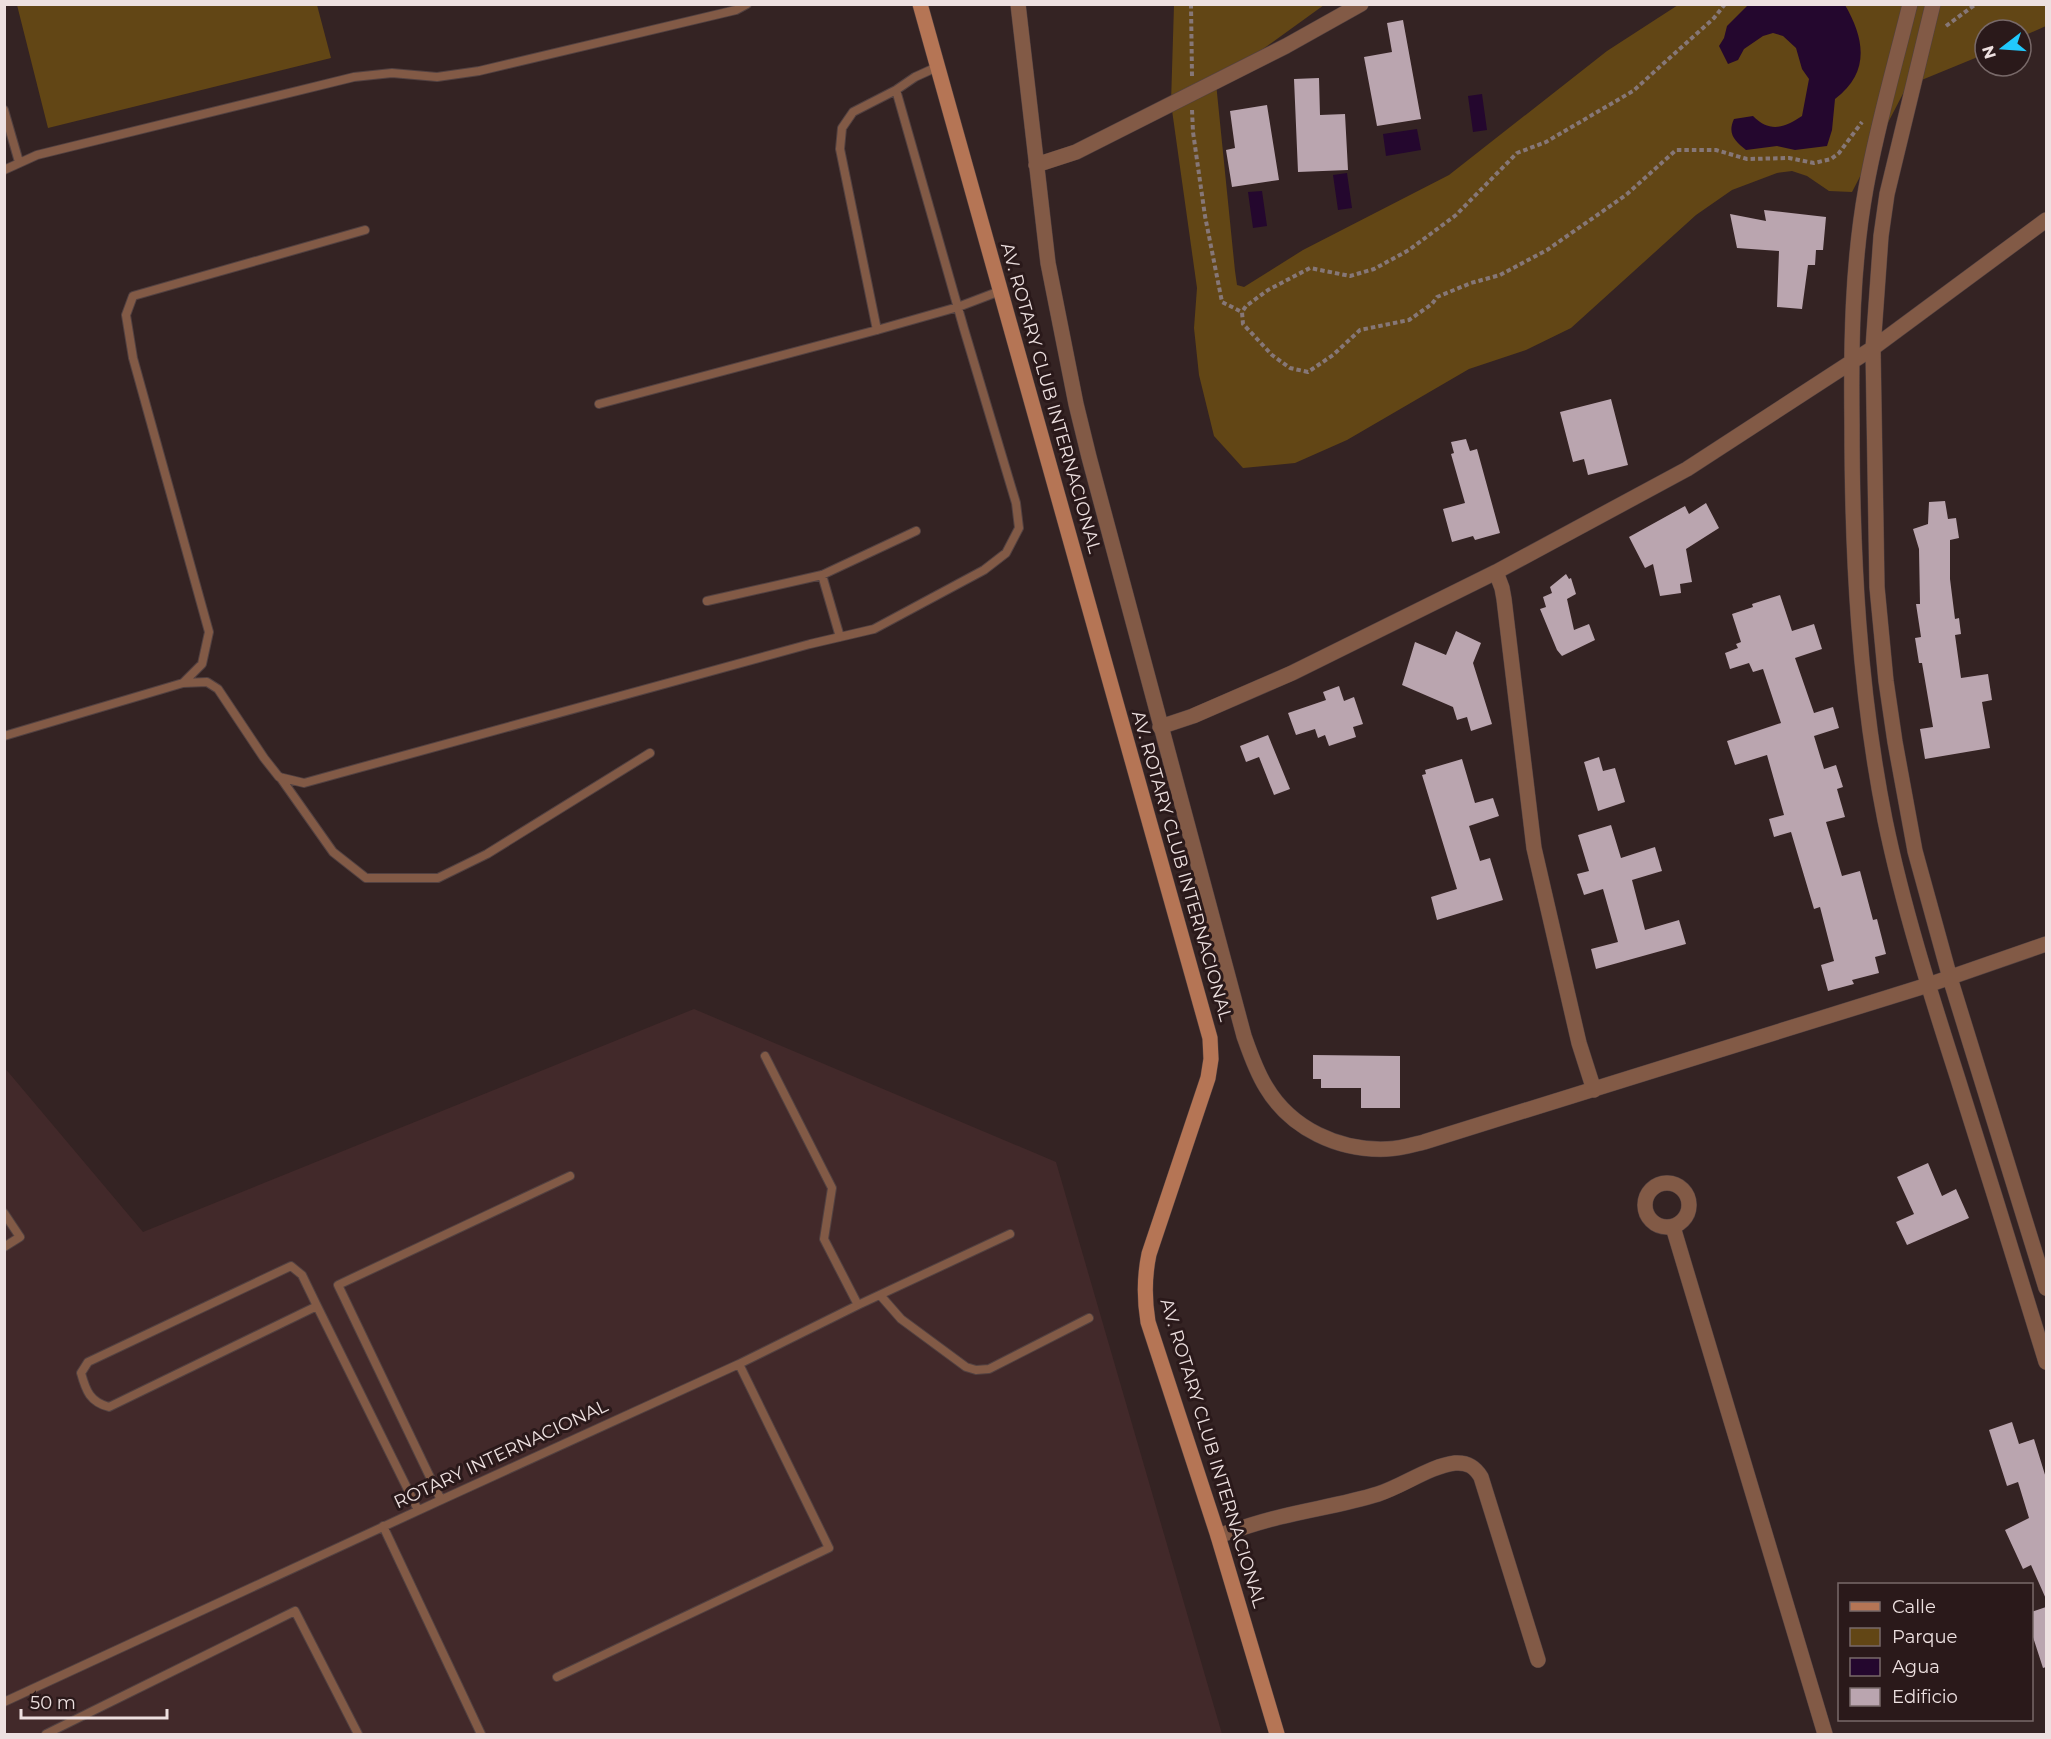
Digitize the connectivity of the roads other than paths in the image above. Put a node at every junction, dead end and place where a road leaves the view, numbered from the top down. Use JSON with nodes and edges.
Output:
{"nodes":[{"id":1,"x":747,"y":4,"type":"edge"},
{"id":2,"x":920,"y":4,"type":"edge"},
{"id":3,"x":1018,"y":4,"type":"edge"},
{"id":4,"x":1361,"y":4,"type":"edge"},
{"id":5,"x":1910,"y":4,"type":"edge"},
{"id":6,"x":1933,"y":4,"type":"edge"},
{"id":7,"x":938,"y":67,"type":"junction"},
{"id":8,"x":896,"y":90,"type":"junction"},
{"id":9,"x":4,"y":110,"type":"edge"},
{"id":10,"x":19,"y":162,"type":"junction"},
{"id":11,"x":1036,"y":165,"type":"junction"},
{"id":12,"x":4,"y":170,"type":"edge"},
{"id":13,"x":2046,"y":220,"type":"edge"},
{"id":14,"x":365,"y":230,"type":"dead end"},
{"id":15,"x":1000,"y":291,"type":"junction"},
{"id":16,"x":958,"y":307,"type":"junction"},
{"id":17,"x":877,"y":330,"type":"junction"},
{"id":18,"x":1873,"y":348,"type":"junction"},
{"id":19,"x":1851,"y":361,"type":"junction"},
{"id":20,"x":599,"y":404,"type":"dead end"},
{"id":21,"x":916,"y":531,"type":"dead end"},
{"id":22,"x":1496,"y":572,"type":"junction"},
{"id":23,"x":822,"y":576,"type":"junction"},
{"id":24,"x":706,"y":601,"type":"dead end"},
{"id":25,"x":840,"y":637,"type":"junction"},
{"id":26,"x":183,"y":683,"type":"junction"},
{"id":27,"x":1161,"y":727,"type":"junction"},
{"id":28,"x":4,"y":736,"type":"edge"},
{"id":29,"x":650,"y":753,"type":"dead end"},
{"id":30,"x":279,"y":777,"type":"junction"},
{"id":31,"x":2046,"y":944,"type":"edge"},
{"id":32,"x":1950,"y":978,"type":"junction"},
{"id":33,"x":1928,"y":985,"type":"junction"},
{"id":34,"x":765,"y":1056,"type":"dead end"},
{"id":35,"x":1594,"y":1090,"type":"junction"},
{"id":36,"x":570,"y":1176,"type":"dead end"},
{"id":37,"x":4,"y":1213,"type":"edge"},
{"id":38,"x":1673,"y":1227,"type":"dead end"},
{"id":39,"x":1010,"y":1234,"type":"dead end"},
{"id":40,"x":4,"y":1247,"type":"edge"},
{"id":41,"x":2046,"y":1288,"type":"edge"},
{"id":42,"x":880,"y":1295,"type":"junction"},
{"id":43,"x":858,"y":1305,"type":"junction"},
{"id":44,"x":318,"y":1306,"type":"junction"},
{"id":45,"x":1089,"y":1318,"type":"dead end"},
{"id":46,"x":2046,"y":1362,"type":"edge"},
{"id":47,"x":739,"y":1364,"type":"junction"},
{"id":48,"x":441,"y":1500,"type":"junction"},
{"id":49,"x":418,"y":1510,"type":"junction"},
{"id":50,"x":383,"y":1526,"type":"junction"},
{"id":51,"x":1218,"y":1536,"type":"junction"},
{"id":52,"x":1538,"y":1660,"type":"dead end"},
{"id":53,"x":557,"y":1677,"type":"dead end"},
{"id":54,"x":4,"y":1702,"type":"edge"},
{"id":55,"x":46,"y":1734,"type":"edge"},
{"id":56,"x":358,"y":1734,"type":"edge"},
{"id":57,"x":481,"y":1734,"type":"edge"},
{"id":58,"x":1277,"y":1734,"type":"edge"},
{"id":59,"x":1825,"y":1734,"type":"edge"}],
"edges":[{"from":1,"to":10,"type":"lane"},
{"from":2,"to":7,"type":"main road","name":"AV. ROTARY CLUB INTERNACIONAL"},
{"from":3,"to":11,"type":"street"},
{"from":4,"to":11,"type":"street"},
{"from":5,"to":19,"type":"street"},
{"from":6,"to":18,"type":"street"},
{"from":7,"to":8,"type":"lane"},
{"from":7,"to":15,"type":"main road","name":"AV. ROTARY CLUB INTERNACIONAL"},
{"from":8,"to":16,"type":"lane"},
{"from":8,"to":17,"type":"lane"},
{"from":9,"to":10,"type":"lane"},
{"from":10,"to":12,"type":"lane"},
{"from":11,"to":27,"type":"street"},
{"from":13,"to":18,"type":"street"},
{"from":14,"to":26,"type":"lane"},
{"from":15,"to":16,"type":"lane"},
{"from":15,"to":51,"type":"main road","name":"AV. ROTARY CLUB INTERNACIONAL"},
{"from":16,"to":17,"type":"lane"},
{"from":16,"to":25,"type":"lane"},
{"from":17,"to":20,"type":"lane"},
{"from":18,"to":19,"type":"street"},
{"from":18,"to":32,"type":"street"},
{"from":19,"to":22,"type":"street"},
{"from":19,"to":33,"type":"street"},
{"from":21,"to":23,"type":"lane"},
{"from":22,"to":27,"type":"street"},
{"from":22,"to":35,"type":"street"},
{"from":23,"to":24,"type":"lane"},
{"from":23,"to":25,"type":"lane"},
{"from":25,"to":30,"type":"lane"},
{"from":26,"to":28,"type":"lane"},
{"from":26,"to":30,"type":"lane"},
{"from":27,"to":35,"type":"street"},
{"from":29,"to":30,"type":"lane"},
{"from":31,"to":32,"type":"street"},
{"from":32,"to":33,"type":"street"},
{"from":32,"to":41,"type":"street"},
{"from":33,"to":35,"type":"street"},
{"from":33,"to":46,"type":"street"},
{"from":34,"to":43,"type":"lane"},
{"from":36,"to":48,"type":"lane"},
{"from":37,"to":40,"type":"lane"},
{"from":38,"to":59,"type":"street"},
{"from":39,"to":42,"type":"lane","name":"ROTARY INTERNACIONAL"},
{"from":42,"to":43,"type":"lane","name":"ROTARY INTERNACIONAL"},
{"from":42,"to":45,"type":"lane"},
{"from":43,"to":47,"type":"lane","name":"ROTARY INTERNACIONAL"},
{"from":44,"to":44,"type":"lane"},
{"from":44,"to":49,"type":"lane"},
{"from":47,"to":48,"type":"lane","name":"ROTARY INTERNACIONAL"},
{"from":47,"to":53,"type":"lane"},
{"from":48,"to":49,"type":"lane","name":"ROTARY INTERNACIONAL"},
{"from":49,"to":50,"type":"lane","name":"ROTARY INTERNACIONAL"},
{"from":50,"to":54,"type":"lane","name":"ROTARY INTERNACIONAL"},
{"from":50,"to":57,"type":"lane"},
{"from":51,"to":52,"type":"street"},
{"from":51,"to":58,"type":"main road","name":"AV. ROTARY CLUB INTERNACIONAL"},
{"from":55,"to":56,"type":"lane"}]}
